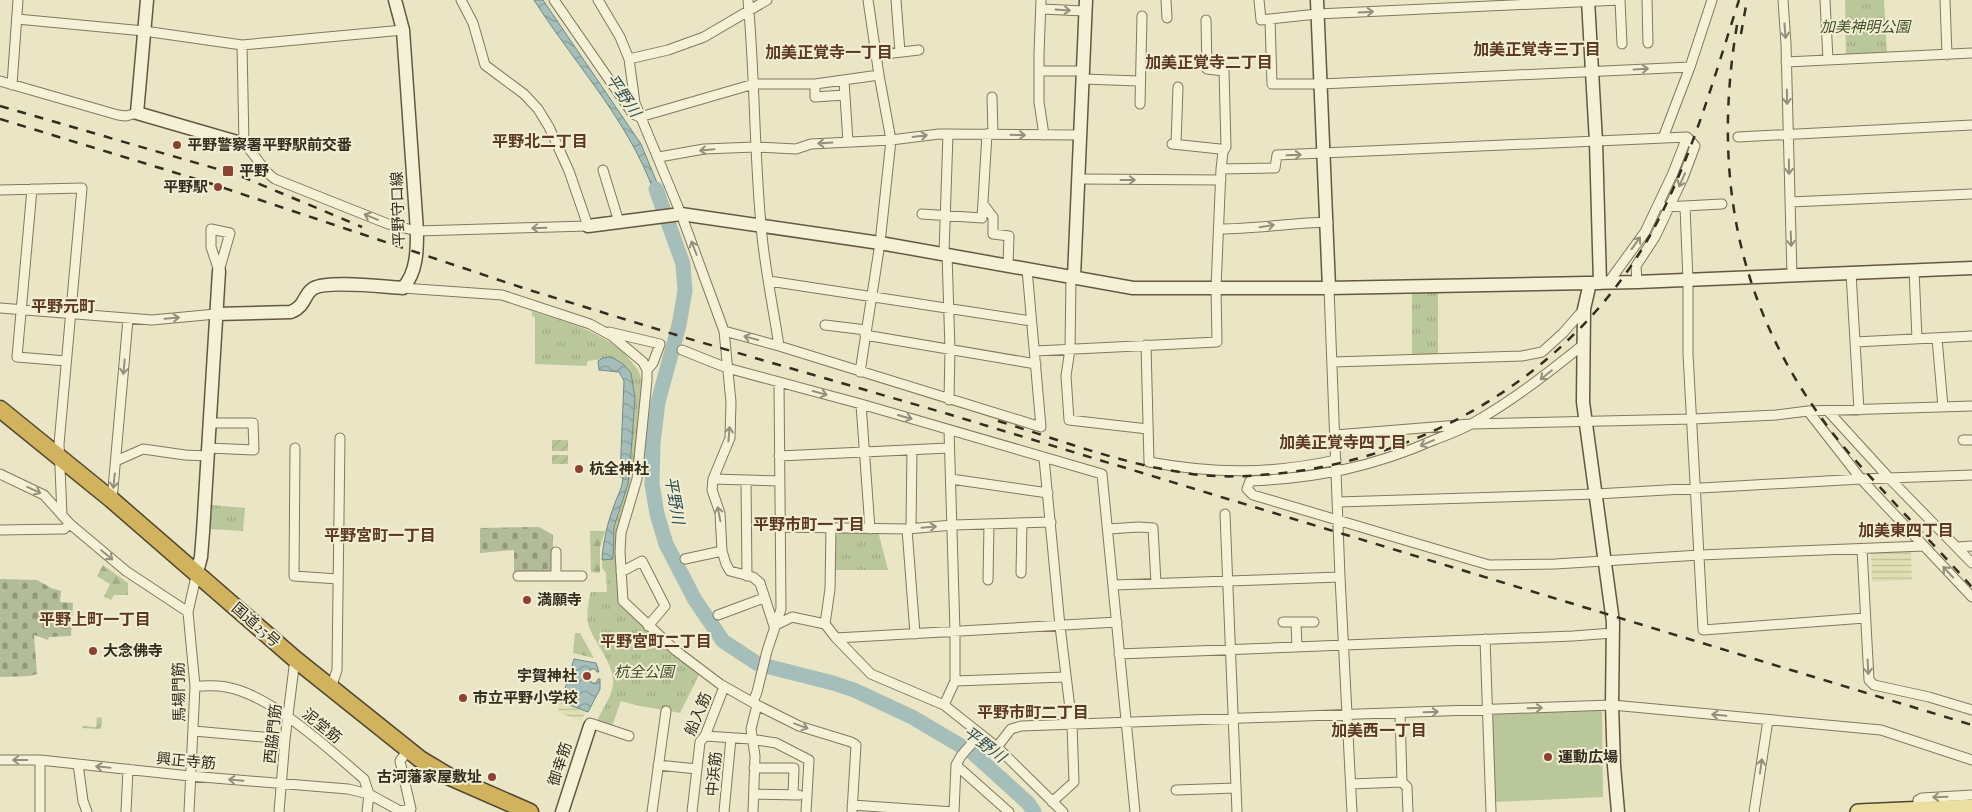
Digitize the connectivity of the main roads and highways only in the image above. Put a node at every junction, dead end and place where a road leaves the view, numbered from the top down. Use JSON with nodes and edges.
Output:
{"nodes":[{"id":1,"x":0,"y":410,"type":"edge"},
{"id":2,"x":1972,"y":807,"type":"edge"},
{"id":3,"x":1913,"y":811,"type":"edge"},
{"id":4,"x":530,"y":812,"type":"edge"},
{"id":5,"x":1858,"y":812,"type":"edge"}],
"edges":[{"from":1,"to":4,"type":"highway","name":"国道25号"},
{"from":2,"to":3,"type":"main road"},
{"from":3,"to":5,"type":"main road"}]}
